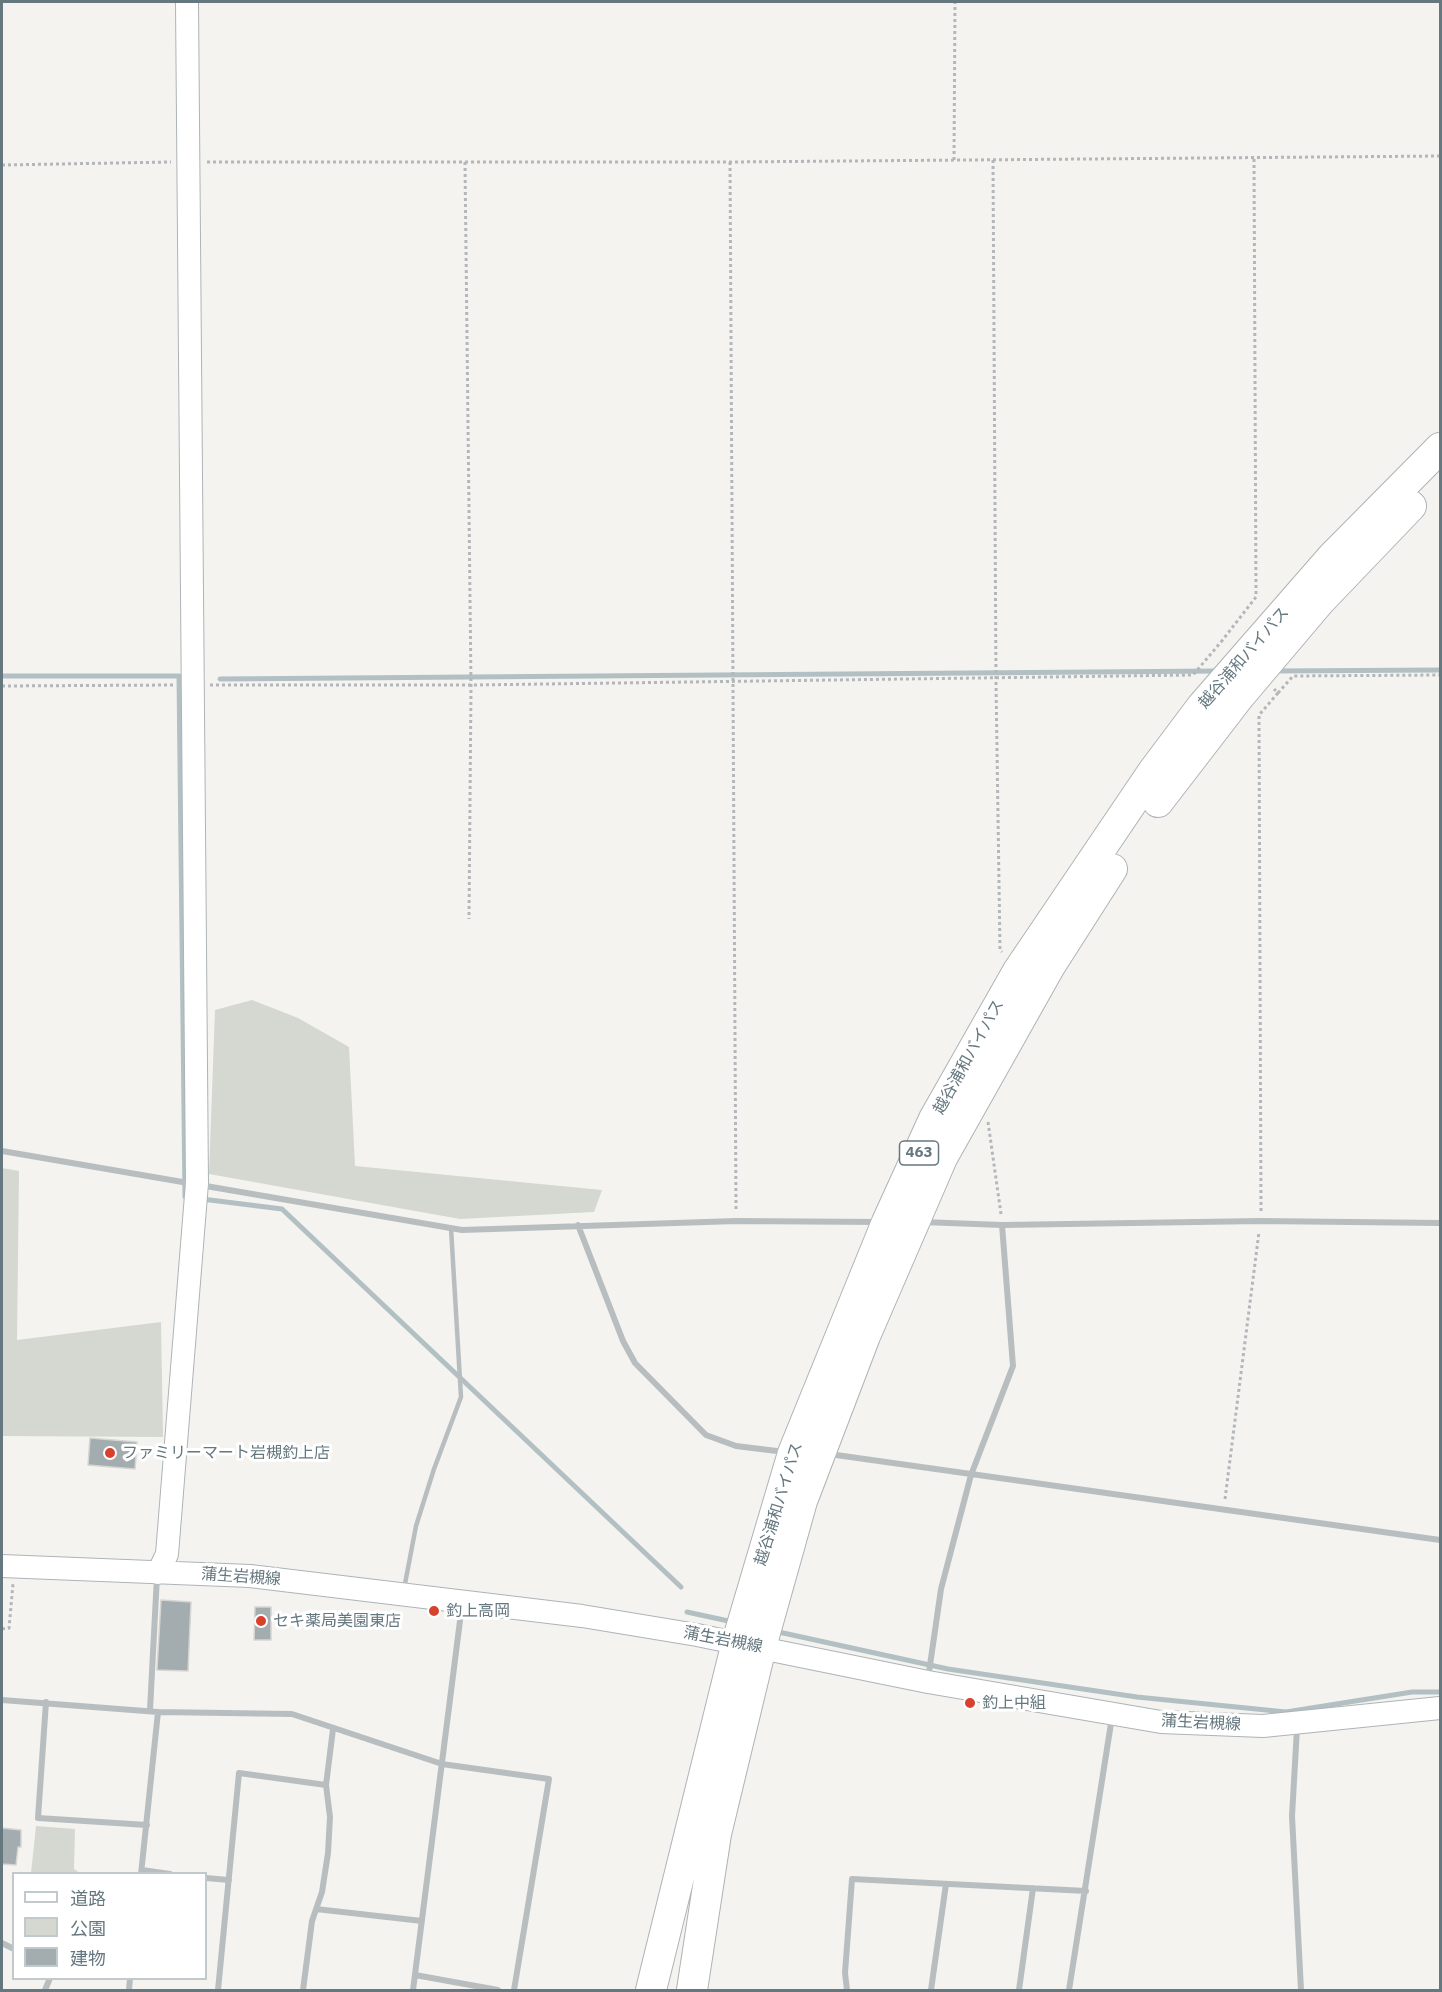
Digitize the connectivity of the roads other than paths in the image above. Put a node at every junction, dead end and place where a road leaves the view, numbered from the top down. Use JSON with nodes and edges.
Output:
{"nodes":[{"id":1,"x":187,"y":2,"type":"edge"},
{"id":2,"x":1440,"y":448,"type":"edge"},
{"id":3,"x":1440,"y":476,"type":"edge"},
{"id":4,"x":1249,"y":667,"type":"junction"},
{"id":5,"x":2,"y":1151,"type":"edge"},
{"id":6,"x":196,"y":1183,"type":"junction"},
{"id":7,"x":900,"y":1222,"type":"junction"},
{"id":8,"x":1440,"y":1223,"type":"edge"},
{"id":9,"x":578,"y":1225,"type":"junction"},
{"id":10,"x":1002,"y":1225,"type":"junction"},
{"id":11,"x":451,"y":1228,"type":"junction"},
{"id":12,"x":807,"y":1452,"type":"junction"},
{"id":13,"x":971,"y":1476,"type":"junction"},
{"id":14,"x":1440,"y":1540,"type":"edge"},
{"id":15,"x":8,"y":1566,"type":"edge"},
{"id":16,"x":158,"y":1573,"type":"junction"},
{"id":17,"x":403,"y":1594,"type":"junction"},
{"id":18,"x":462,"y":1601,"type":"junction"},
{"id":19,"x":749,"y":1645,"type":"junction"},
{"id":20,"x":928,"y":1682,"type":"junction"},
{"id":21,"x":2,"y":1700,"type":"edge"},
{"id":22,"x":46,"y":1702,"type":"junction"},
{"id":23,"x":1440,"y":1708,"type":"edge"},
{"id":24,"x":150,"y":1710,"type":"junction"},
{"id":25,"x":158,"y":1712,"type":"junction"},
{"id":26,"x":1113,"y":1714,"type":"junction"},
{"id":27,"x":1298,"y":1724,"type":"junction"},
{"id":28,"x":333,"y":1729,"type":"junction"},
{"id":29,"x":442,"y":1764,"type":"junction"},
{"id":30,"x":326,"y":1785,"type":"junction"},
{"id":31,"x":147,"y":1825,"type":"junction"},
{"id":32,"x":142,"y":1872,"type":"edge"},
{"id":33,"x":207,"y":1878,"type":"edge"},
{"id":34,"x":229,"y":1880,"type":"junction"},
{"id":35,"x":946,"y":1884,"type":"junction"},
{"id":36,"x":1033,"y":1888,"type":"junction"},
{"id":37,"x":1086,"y":1891,"type":"junction"},
{"id":38,"x":316,"y":1909,"type":"junction"},
{"id":39,"x":422,"y":1921,"type":"junction"},
{"id":40,"x":415,"y":1975,"type":"junction"},
{"id":41,"x":218,"y":1990,"type":"edge"},
{"id":42,"x":303,"y":1990,"type":"edge"},
{"id":43,"x":413,"y":1990,"type":"edge"},
{"id":44,"x":498,"y":1990,"type":"edge"},
{"id":45,"x":514,"y":1990,"type":"edge"},
{"id":46,"x":651,"y":1990,"type":"edge"},
{"id":47,"x":692,"y":1990,"type":"edge"},
{"id":48,"x":847,"y":1990,"type":"edge"},
{"id":49,"x":931,"y":1990,"type":"edge"},
{"id":50,"x":1019,"y":1990,"type":"edge"},
{"id":51,"x":1069,"y":1990,"type":"edge"},
{"id":52,"x":1301,"y":1990,"type":"edge"}],
"edges":[{"from":1,"to":6,"type":"street"},
{"from":2,"to":4,"type":"highway","name":"越谷浦和バイパス","number":"463"},
{"from":3,"to":4,"type":"highway","name":"越谷浦和バイパス","number":"463"},
{"from":4,"to":7,"type":"highway","name":"越谷浦和バイパス","number":"463"},
{"from":4,"to":7,"type":"highway","name":"越谷浦和バイパス","number":"463"},
{"from":5,"to":6,"type":"street"},
{"from":6,"to":11,"type":"street"},
{"from":6,"to":16,"type":"street"},
{"from":7,"to":9,"type":"street"},
{"from":7,"to":10,"type":"street"},
{"from":7,"to":12,"type":"highway","name":"越谷浦和バイパス","number":"463"},
{"from":8,"to":10,"type":"street"},
{"from":9,"to":11,"type":"street"},
{"from":9,"to":12,"type":"street"},
{"from":10,"to":13,"type":"street"},
{"from":11,"to":17,"type":"lane"},
{"from":12,"to":13,"type":"street"},
{"from":12,"to":19,"type":"highway","name":"越谷浦和バイパス","number":"463"},
{"from":13,"to":14,"type":"street"},
{"from":13,"to":20,"type":"street"},
{"from":15,"to":16,"type":"street","name":"蒲生岩槻線"},
{"from":16,"to":17,"type":"street","name":"蒲生岩槻線"},
{"from":16,"to":24,"type":"street"},
{"from":17,"to":18,"type":"street","name":"蒲生岩槻線"},
{"from":18,"to":19,"type":"street","name":"蒲生岩槻線"},
{"from":18,"to":29,"type":"street"},
{"from":19,"to":20,"type":"street","name":"蒲生岩槻線"},
{"from":19,"to":46,"type":"highway","name":"越谷浦和バイパス","number":"463"},
{"from":19,"to":47,"type":"highway","name":"越谷浦和バイパス","number":"463"},
{"from":20,"to":26,"type":"street","name":"蒲生岩槻線"},
{"from":21,"to":22,"type":"street"},
{"from":22,"to":24,"type":"street"},
{"from":22,"to":31,"type":"street"},
{"from":23,"to":27,"type":"street","name":"蒲生岩槻線"},
{"from":24,"to":25,"type":"street"},
{"from":25,"to":28,"type":"street"},
{"from":25,"to":31,"type":"street"},
{"from":26,"to":27,"type":"street","name":"蒲生岩槻線"},
{"from":26,"to":37,"type":"street"},
{"from":27,"to":52,"type":"street"},
{"from":28,"to":29,"type":"street"},
{"from":28,"to":30,"type":"street"},
{"from":29,"to":39,"type":"street"},
{"from":29,"to":45,"type":"street"},
{"from":30,"to":34,"type":"street"},
{"from":30,"to":38,"type":"street"},
{"from":31,"to":32,"type":"street"},
{"from":33,"to":34,"type":"street"},
{"from":34,"to":41,"type":"street"},
{"from":35,"to":36,"type":"street"},
{"from":35,"to":48,"type":"street"},
{"from":35,"to":49,"type":"street"},
{"from":36,"to":37,"type":"street"},
{"from":36,"to":50,"type":"street"},
{"from":37,"to":51,"type":"street"},
{"from":38,"to":39,"type":"street"},
{"from":38,"to":42,"type":"street"},
{"from":39,"to":40,"type":"street"},
{"from":40,"to":43,"type":"street"},
{"from":40,"to":44,"type":"street"}]}
